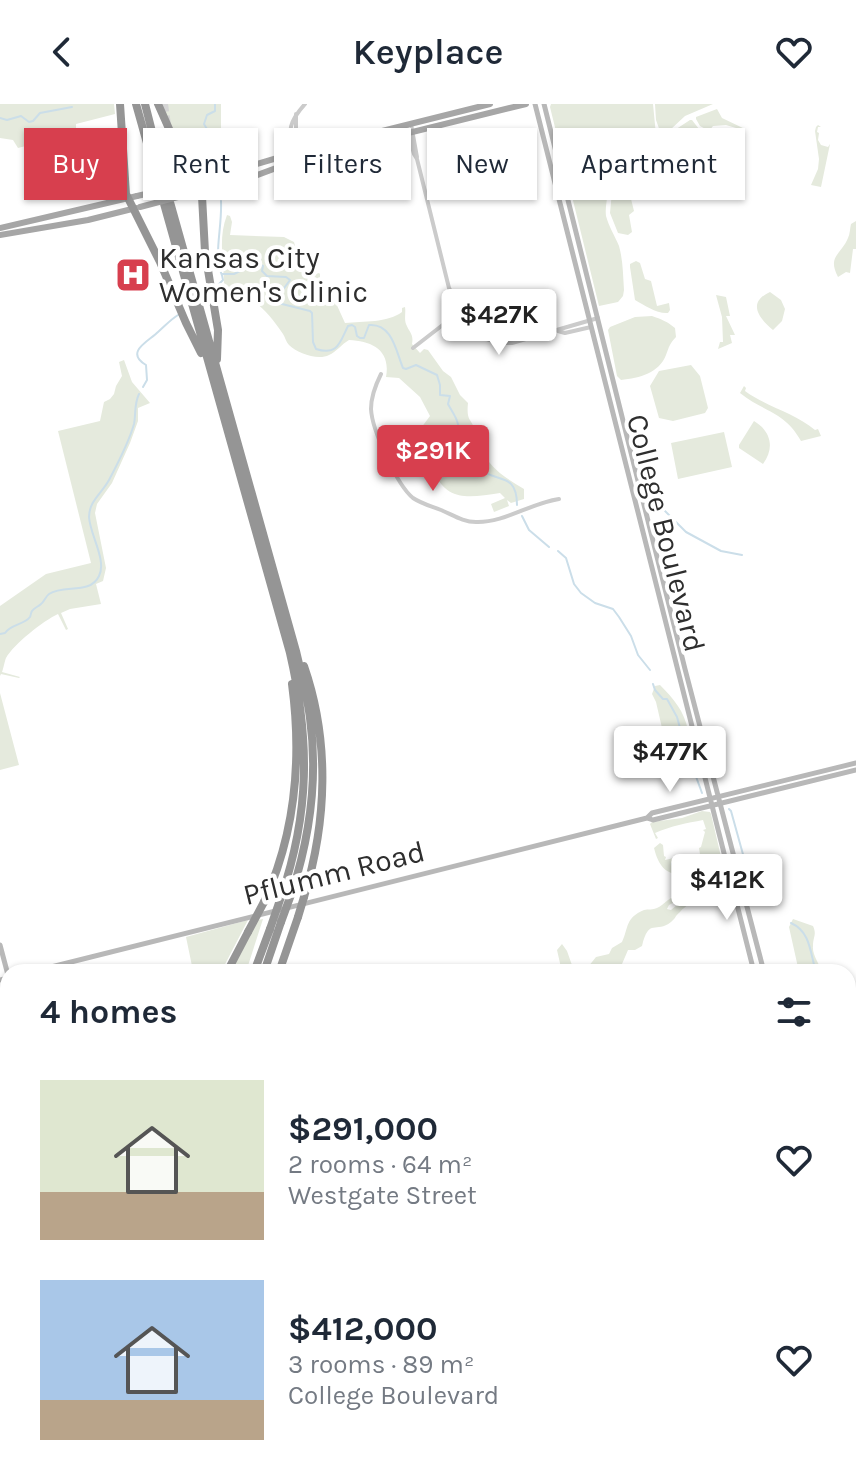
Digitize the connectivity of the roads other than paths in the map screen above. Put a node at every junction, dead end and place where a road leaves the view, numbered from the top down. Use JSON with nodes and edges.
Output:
{"nodes":[{"id":1,"x":120,"y":104,"type":"edge"},
{"id":2,"x":136,"y":104,"type":"edge"},
{"id":3,"x":145,"y":104,"type":"edge"},
{"id":4,"x":158,"y":104,"type":"edge"},
{"id":5,"x":305,"y":104,"type":"edge"},
{"id":6,"x":490,"y":104,"type":"edge"},
{"id":7,"x":526,"y":104,"type":"edge"},
{"id":8,"x":535,"y":104,"type":"edge"},
{"id":9,"x":544,"y":104,"type":"edge"},
{"id":10,"x":169,"y":128,"type":"edge"},
{"id":11,"x":292,"y":128,"type":"edge"},
{"id":12,"x":411,"y":129,"type":"edge"},
{"id":13,"x":411,"y":129,"type":"edge"},
{"id":14,"x":411,"y":135,"type":"edge"},
{"id":15,"x":143,"y":195,"type":"edge"},
{"id":16,"x":132,"y":198,"type":"junction"},
{"id":17,"x":166,"y":200,"type":"edge"},
{"id":18,"x":198,"y":200,"type":"edge"},
{"id":19,"x":170,"y":202,"type":"joint"},
{"id":20,"x":136,"y":208,"type":"junction"},
{"id":21,"x":0,"y":228,"type":"edge"},
{"id":22,"x":0,"y":235,"type":"edge"},
{"id":23,"x":462,"y":310,"type":"junction"},
{"id":24,"x":599,"y":322,"type":"junction"},
{"id":25,"x":590,"y":324,"type":"junction"},
{"id":26,"x":413,"y":348,"type":"dead end"},
{"id":27,"x":213,"y":368,"type":"junction"},
{"id":28,"x":381,"y":374,"type":"dead end"},
{"id":29,"x":559,"y":499,"type":"dead end"},
{"id":30,"x":293,"y":652,"type":"junction"},
{"id":31,"x":856,"y":763,"type":"edge"},
{"id":32,"x":856,"y":770,"type":"edge"},
{"id":33,"x":719,"y":799,"type":"junction"},
{"id":34,"x":710,"y":801,"type":"junction"},
{"id":35,"x":63,"y":964,"type":"edge"},
{"id":36,"x":232,"y":964,"type":"edge"},
{"id":37,"x":257,"y":964,"type":"edge"},
{"id":38,"x":267,"y":964,"type":"edge"},
{"id":39,"x":282,"y":964,"type":"edge"},
{"id":40,"x":752,"y":964,"type":"edge"},
{"id":41,"x":762,"y":964,"type":"edge"}],
"edges":[{"from":1,"to":16,"type":"highway"},
{"from":2,"to":27,"type":"highway"},
{"from":3,"to":19,"type":"highway"},
{"from":4,"to":10,"type":"highway"},
{"from":5,"to":11,"type":"street"},
{"from":6,"to":12,"type":"main road"},
{"from":7,"to":13,"type":"main road"},
{"from":8,"to":25,"type":"main road","name":"College Boulevard"},
{"from":9,"to":24,"type":"main road","name":"College Boulevard"},
{"from":14,"to":23,"type":"street"},
{"from":15,"to":16,"type":"main road","bridge":true},
{"from":16,"to":20,"type":"highway"},
{"from":16,"to":21,"type":"main road"},
{"from":17,"to":20,"type":"main road","bridge":true},
{"from":18,"to":27,"type":"highway"},
{"from":19,"to":27,"type":"highway"},
{"from":20,"to":22,"type":"main road"},
{"from":20,"to":27,"type":"highway"},
{"from":23,"to":25,"type":"street"},
{"from":23,"to":26,"type":"street"},
{"from":24,"to":25,"type":"street"},
{"from":24,"to":33,"type":"main road","name":"College Boulevard"},
{"from":25,"to":34,"type":"main road","name":"College Boulevard"},
{"from":27,"to":30,"type":"highway"},
{"from":28,"to":29,"type":"street"},
{"from":30,"to":36,"type":"highway","bridge":true},
{"from":30,"to":37,"type":"highway","bridge":true},
{"from":30,"to":38,"type":"highway","bridge":true},
{"from":30,"to":39,"type":"highway","bridge":true},
{"from":31,"to":33,"type":"main road","name":"Pflumm Road"},
{"from":32,"to":33,"type":"main road","name":"Pflumm Road"},
{"from":33,"to":34,"type":"main road","name":"Pflumm Road"},
{"from":33,"to":41,"type":"main road","name":"College Boulevard"},
{"from":34,"to":35,"type":"main road","name":"Pflumm Road"},
{"from":34,"to":40,"type":"main road","name":"College Boulevard"}]}
